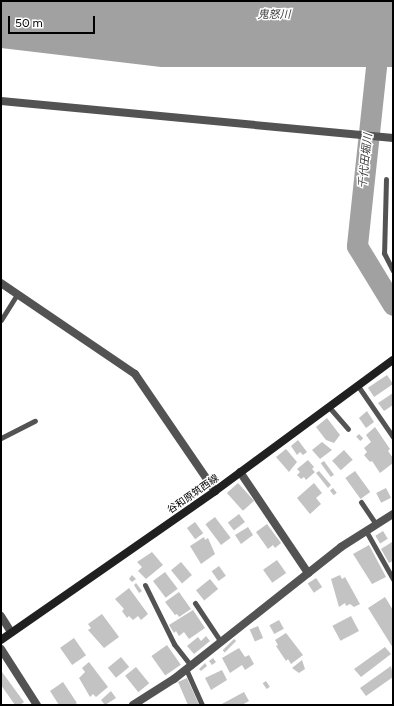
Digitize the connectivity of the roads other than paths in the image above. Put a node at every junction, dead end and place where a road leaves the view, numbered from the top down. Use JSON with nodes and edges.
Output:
{"nodes":[{"id":1,"x":1,"y":101,"type":"edge"},
{"id":2,"x":393,"y":138,"type":"edge"},
{"id":3,"x":386,"y":179,"type":"dead end"},
{"id":4,"x":393,"y":271,"type":"edge"},
{"id":5,"x":1,"y":283,"type":"edge"},
{"id":6,"x":18,"y":294,"type":"junction"},
{"id":7,"x":1,"y":320,"type":"edge"},
{"id":8,"x":393,"y":360,"type":"edge"},
{"id":9,"x":358,"y":386,"type":"junction"},
{"id":10,"x":329,"y":407,"type":"junction"},
{"id":11,"x":35,"y":421,"type":"dead end"},
{"id":12,"x":348,"y":428,"type":"dead end"},
{"id":13,"x":393,"y":437,"type":"edge"},
{"id":14,"x":1,"y":438,"type":"edge"},
{"id":15,"x":240,"y":472,"type":"junction"},
{"id":16,"x":214,"y":492,"type":"junction"},
{"id":17,"x":361,"y":502,"type":"dead end"},
{"id":18,"x":393,"y":514,"type":"edge"},
{"id":19,"x":376,"y":524,"type":"junction"},
{"id":20,"x":366,"y":531,"type":"junction"},
{"id":21,"x":308,"y":573,"type":"junction"},
{"id":22,"x":393,"y":579,"type":"edge"},
{"id":23,"x":145,"y":585,"type":"dead end"},
{"id":24,"x":195,"y":603,"type":"dead end"},
{"id":25,"x":1,"y":616,"type":"edge"},
{"id":26,"x":11,"y":632,"type":"junction"},
{"id":27,"x":1,"y":640,"type":"edge"},
{"id":28,"x":221,"y":642,"type":"junction"},
{"id":29,"x":1,"y":649,"type":"edge"},
{"id":30,"x":188,"y":668,"type":"junction"},
{"id":31,"x":37,"y":705,"type":"edge"},
{"id":32,"x":132,"y":705,"type":"edge"},
{"id":33,"x":202,"y":705,"type":"edge"}],
"edges":[{"from":1,"to":2,"type":"street"},
{"from":3,"to":4,"type":"lane"},
{"from":5,"to":6,"type":"street"},
{"from":6,"to":7,"type":"lane"},
{"from":6,"to":16,"type":"street"},
{"from":8,"to":9,"type":"main road","name":"谷和原筑西線"},
{"from":9,"to":10,"type":"main road","name":"谷和原筑西線"},
{"from":9,"to":13,"type":"lane"},
{"from":10,"to":12,"type":"lane"},
{"from":10,"to":15,"type":"main road","name":"谷和原筑西線"},
{"from":11,"to":14,"type":"lane"},
{"from":15,"to":16,"type":"main road","name":"谷和原筑西線"},
{"from":15,"to":21,"type":"street"},
{"from":16,"to":26,"type":"main road","name":"谷和原筑西線"},
{"from":17,"to":19,"type":"lane"},
{"from":18,"to":19,"type":"street"},
{"from":19,"to":20,"type":"street"},
{"from":20,"to":21,"type":"street"},
{"from":20,"to":22,"type":"lane"},
{"from":21,"to":28,"type":"street"},
{"from":23,"to":30,"type":"lane"},
{"from":24,"to":28,"type":"lane"},
{"from":25,"to":26,"type":"street"},
{"from":26,"to":27,"type":"main road","name":"谷和原筑西線"},
{"from":28,"to":30,"type":"street"},
{"from":29,"to":31,"type":"street"},
{"from":30,"to":32,"type":"street"},
{"from":30,"to":33,"type":"lane"}]}
